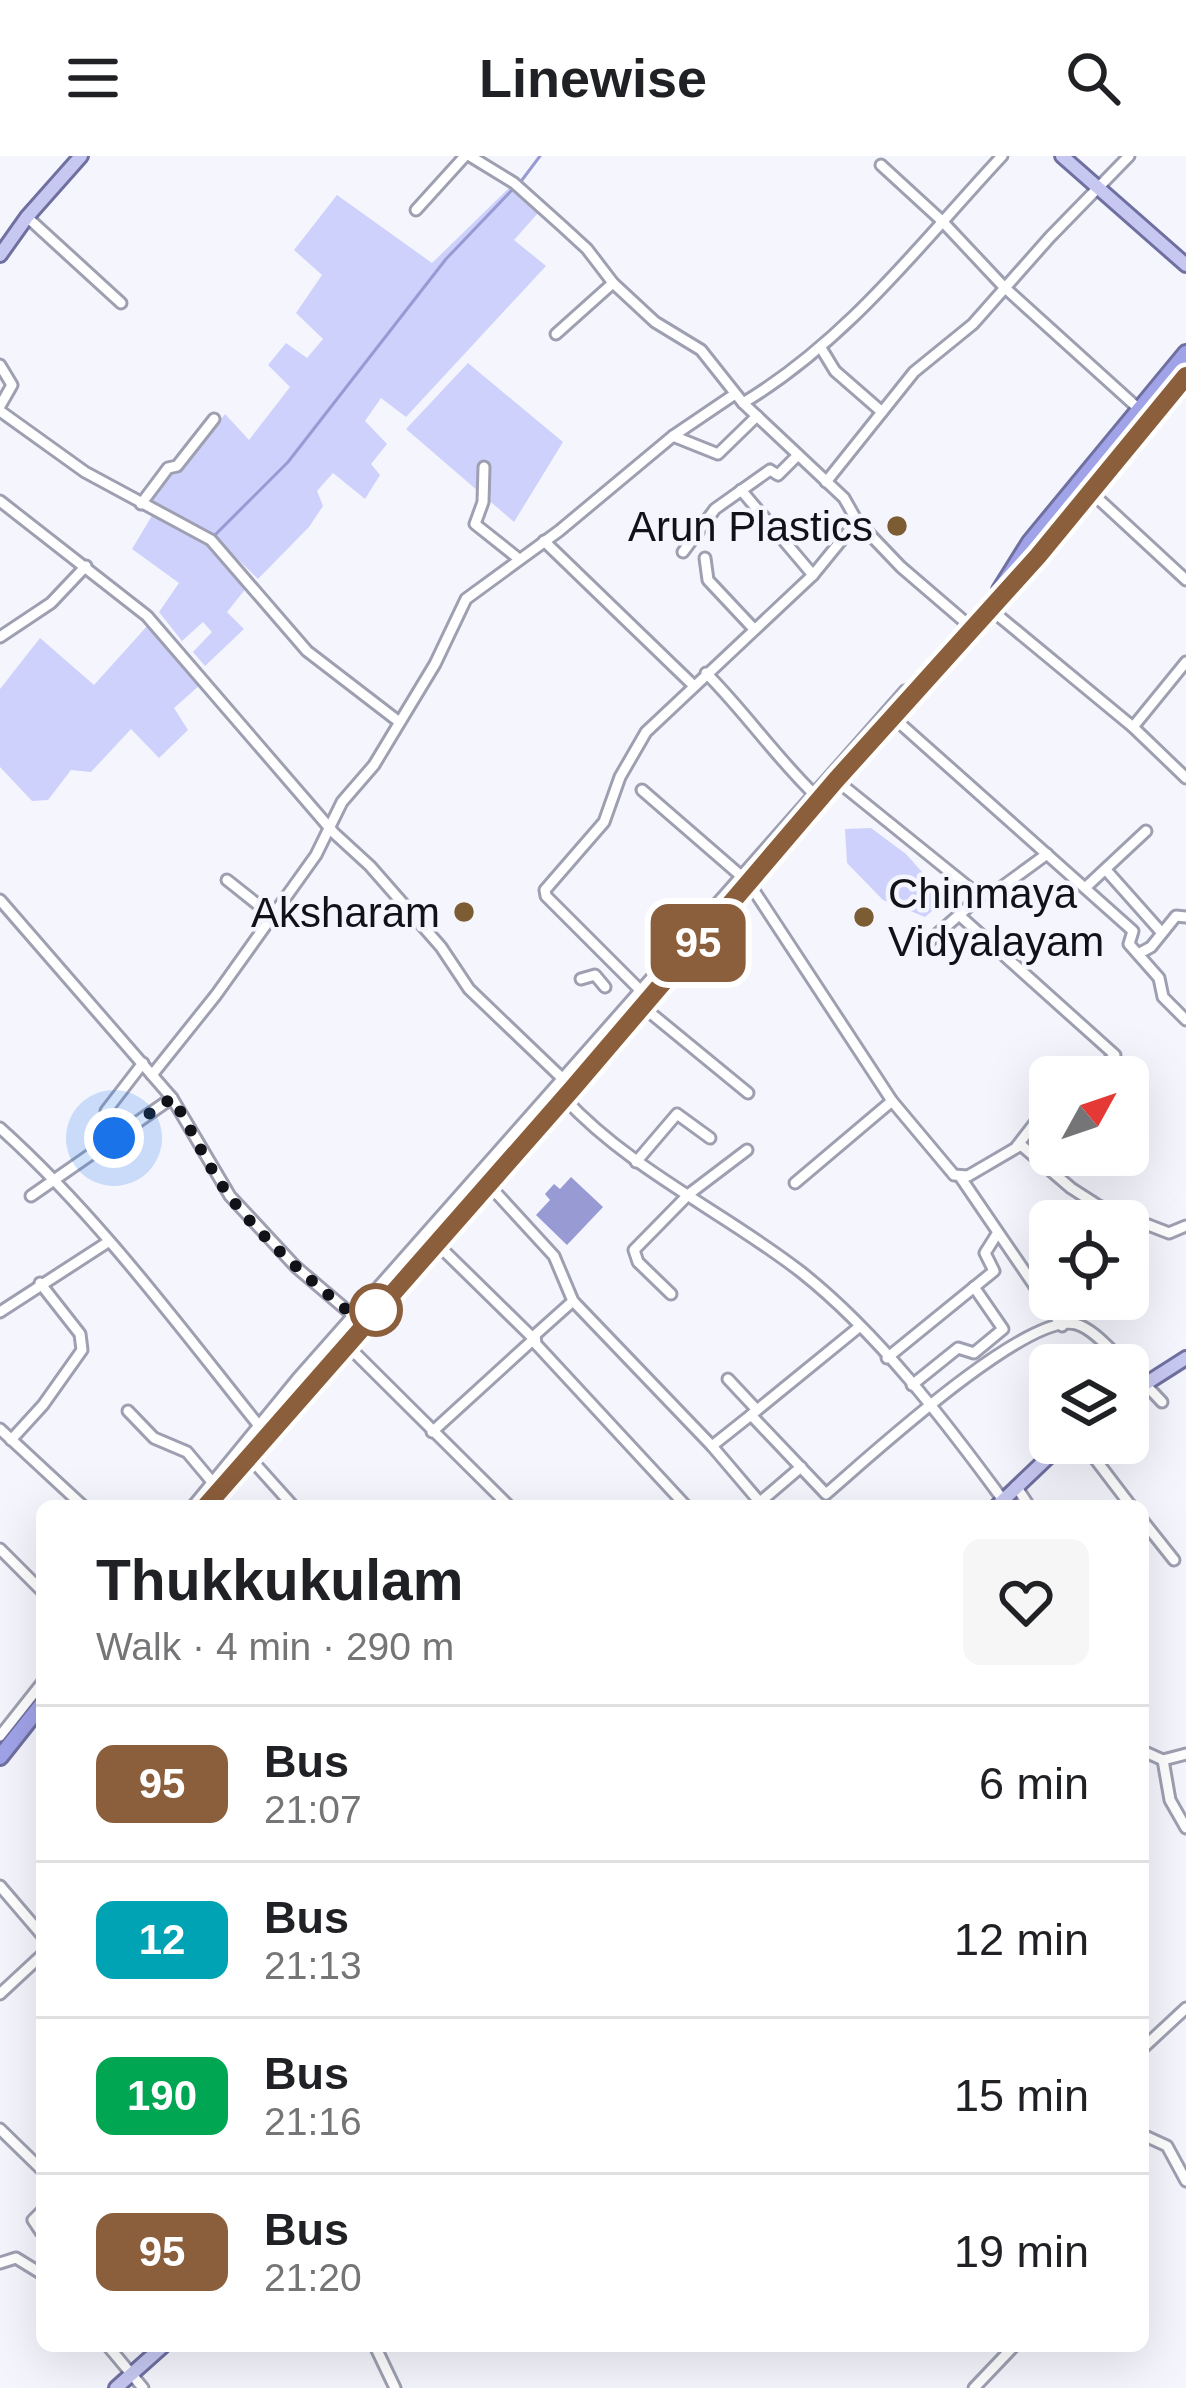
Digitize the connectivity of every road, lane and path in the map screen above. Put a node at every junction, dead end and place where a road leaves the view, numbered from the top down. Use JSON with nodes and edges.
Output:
{"nodes":[{"id":1,"x":81,"y":156,"type":"edge"},
{"id":2,"x":467,"y":156,"type":"edge"},
{"id":3,"x":1002,"y":156,"type":"edge"},
{"id":4,"x":1062,"y":156,"type":"edge"},
{"id":5,"x":1129,"y":156,"type":"edge"},
{"id":6,"x":880,"y":166,"type":"dead end"},
{"id":7,"x":1096,"y":188,"type":"junction"},
{"id":8,"x":416,"y":210,"type":"dead end"},
{"id":9,"x":27,"y":217,"type":"junction"},
{"id":10,"x":942,"y":221,"type":"junction"},
{"id":11,"x":0,"y":255,"type":"edge"},
{"id":12,"x":1186,"y":265,"type":"edge"},
{"id":13,"x":613,"y":284,"type":"junction"},
{"id":14,"x":1004,"y":286,"type":"junction"},
{"id":15,"x":121,"y":302,"type":"dead end"},
{"id":16,"x":556,"y":334,"type":"dead end"},
{"id":17,"x":821,"y":348,"type":"junction"},
{"id":18,"x":1186,"y":353,"type":"edge"},
{"id":19,"x":0,"y":365,"type":"edge"},
{"id":20,"x":1186,"y":376,"type":"edge"},
{"id":21,"x":739,"y":399,"type":"junction"},
{"id":22,"x":0,"y":408,"type":"edge"},
{"id":23,"x":1140,"y":410,"type":"junction"},
{"id":24,"x":882,"y":412,"type":"junction"},
{"id":25,"x":757,"y":416,"type":"junction"},
{"id":26,"x":214,"y":419,"type":"dead end"},
{"id":27,"x":673,"y":436,"type":"junction"},
{"id":28,"x":798,"y":455,"type":"junction"},
{"id":29,"x":484,"y":467,"type":"dead end"},
{"id":30,"x":826,"y":482,"type":"junction"},
{"id":31,"x":741,"y":490,"type":"junction"},
{"id":32,"x":1092,"y":493,"type":"junction"},
{"id":33,"x":0,"y":501,"type":"edge"},
{"id":34,"x":141,"y":504,"type":"junction"},
{"id":35,"x":857,"y":520,"type":"junction"},
{"id":36,"x":544,"y":542,"type":"junction"},
{"id":37,"x":682,"y":552,"type":"dead end"},
{"id":38,"x":705,"y":558,"type":"dead end"},
{"id":39,"x":519,"y":559,"type":"junction"},
{"id":40,"x":86,"y":566,"type":"junction"},
{"id":41,"x":813,"y":575,"type":"junction"},
{"id":42,"x":1186,"y":580,"type":"edge"},
{"id":43,"x":990,"y":606,"type":"junction"},
{"id":44,"x":753,"y":628,"type":"junction"},
{"id":45,"x":972,"y":628,"type":"junction"},
{"id":46,"x":0,"y":637,"type":"edge"},
{"id":47,"x":1186,"y":662,"type":"edge"},
{"id":48,"x":706,"y":673,"type":"junction"},
{"id":49,"x":928,"y":683,"type":"junction"},
{"id":50,"x":693,"y":685,"type":"junction"},
{"id":51,"x":895,"y":719,"type":"junction"},
{"id":52,"x":398,"y":721,"type":"junction"},
{"id":53,"x":1133,"y":727,"type":"junction"},
{"id":54,"x":1186,"y":778,"type":"edge"},
{"id":55,"x":836,"y":780,"type":"junction"},
{"id":56,"x":642,"y":790,"type":"dead end"},
{"id":57,"x":814,"y":794,"type":"junction"},
{"id":58,"x":329,"y":823,"type":"junction"},
{"id":59,"x":1146,"y":831,"type":"dead end"},
{"id":60,"x":1047,"y":854,"type":"junction"},
{"id":61,"x":1106,"y":870,"type":"junction"},
{"id":62,"x":745,"y":879,"type":"junction"},
{"id":63,"x":227,"y":880,"type":"dead end"},
{"id":64,"x":1085,"y":888,"type":"junction"},
{"id":65,"x":983,"y":893,"type":"junction"},
{"id":66,"x":0,"y":900,"type":"edge"},
{"id":67,"x":271,"y":915,"type":"junction"},
{"id":68,"x":959,"y":915,"type":"junction"},
{"id":69,"x":1186,"y":917,"type":"edge"},
{"id":70,"x":1162,"y":933,"type":"junction"},
{"id":71,"x":926,"y":944,"type":"dead end"},
{"id":72,"x":1138,"y":955,"type":"junction"},
{"id":73,"x":581,"y":979,"type":"dead end"},
{"id":74,"x":604,"y":987,"type":"dead end"},
{"id":75,"x":643,"y":998,"type":"junction"},
{"id":76,"x":1186,"y":1020,"type":"edge"},
{"id":77,"x":1114,"y":1056,"type":"edge"},
{"id":78,"x":142,"y":1064,"type":"junction"},
{"id":79,"x":152,"y":1075,"type":"junction"},
{"id":80,"x":567,"y":1089,"type":"junction"},
{"id":81,"x":748,"y":1093,"type":"dead end"},
{"id":82,"x":172,"y":1098,"type":"junction"},
{"id":83,"x":892,"y":1101,"type":"junction"},
{"id":84,"x":0,"y":1128,"type":"edge"},
{"id":85,"x":1029,"y":1131,"type":"edge"},
{"id":86,"x":114,"y":1138,"type":"junction"},
{"id":87,"x":710,"y":1138,"type":"dead end"},
{"id":88,"x":1017,"y":1146,"type":"junction"},
{"id":89,"x":747,"y":1150,"type":"dead end"},
{"id":90,"x":636,"y":1162,"type":"junction"},
{"id":91,"x":961,"y":1178,"type":"junction"},
{"id":92,"x":54,"y":1180,"type":"junction"},
{"id":93,"x":487,"y":1183,"type":"junction"},
{"id":94,"x":795,"y":1183,"type":"dead end"},
{"id":95,"x":689,"y":1194,"type":"junction"},
{"id":96,"x":31,"y":1196,"type":"dead end"},
{"id":97,"x":1186,"y":1226,"type":"edge"},
{"id":98,"x":997,"y":1234,"type":"junction"},
{"id":99,"x":108,"y":1242,"type":"junction"},
{"id":100,"x":435,"y":1242,"type":"junction"},
{"id":101,"x":40,"y":1283,"type":"junction"},
{"id":102,"x":974,"y":1287,"type":"junction"},
{"id":103,"x":671,"y":1294,"type":"dead end"},
{"id":104,"x":573,"y":1301,"type":"junction"},
{"id":105,"x":0,"y":1312,"type":"edge"},
{"id":106,"x":358,"y":1320,"type":"junction"},
{"id":107,"x":1062,"y":1326,"type":"junction"},
{"id":108,"x":859,"y":1327,"type":"junction"},
{"id":109,"x":534,"y":1339,"type":"junction"},
{"id":110,"x":1102,"y":1344,"type":"edge"},
{"id":111,"x":348,"y":1346,"type":"junction"},
{"id":112,"x":887,"y":1358,"type":"junction"},
{"id":113,"x":1186,"y":1358,"type":"edge"},
{"id":114,"x":728,"y":1379,"type":"dead end"},
{"id":115,"x":1149,"y":1382,"type":"edge"},
{"id":116,"x":1149,"y":1384,"type":"edge"},
{"id":117,"x":912,"y":1385,"type":"junction"},
{"id":118,"x":1162,"y":1402,"type":"dead end"},
{"id":119,"x":930,"y":1404,"type":"junction"},
{"id":120,"x":128,"y":1411,"type":"dead end"},
{"id":121,"x":754,"y":1413,"type":"junction"},
{"id":122,"x":0,"y":1429,"type":"edge"},
{"id":123,"x":262,"y":1431,"type":"junction"},
{"id":124,"x":431,"y":1432,"type":"junction"},
{"id":125,"x":11,"y":1440,"type":"junction"},
{"id":126,"x":712,"y":1446,"type":"junction"},
{"id":127,"x":249,"y":1457,"type":"junction"},
{"id":128,"x":1040,"y":1464,"type":"edge"},
{"id":129,"x":1098,"y":1464,"type":"edge"},
{"id":130,"x":801,"y":1467,"type":"junction"},
{"id":131,"x":216,"y":1486,"type":"junction"},
{"id":132,"x":1016,"y":1486,"type":"junction"},
{"id":133,"x":826,"y":1494,"type":"junction"},
{"id":134,"x":76,"y":1500,"type":"edge"},
{"id":135,"x":200,"y":1500,"type":"edge"},
{"id":136,"x":209,"y":1500,"type":"edge"},
{"id":137,"x":287,"y":1500,"type":"edge"},
{"id":138,"x":503,"y":1500,"type":"edge"},
{"id":139,"x":681,"y":1500,"type":"edge"},
{"id":140,"x":759,"y":1500,"type":"edge"},
{"id":141,"x":766,"y":1500,"type":"edge"},
{"id":142,"x":831,"y":1500,"type":"edge"},
{"id":143,"x":998,"y":1500,"type":"edge"},
{"id":144,"x":1003,"y":1500,"type":"edge"},
{"id":145,"x":1024,"y":1500,"type":"edge"},
{"id":146,"x":1126,"y":1500,"type":"edge"},
{"id":147,"x":1149,"y":1529,"type":"edge"},
{"id":148,"x":0,"y":1549,"type":"edge"},
{"id":149,"x":1174,"y":1560,"type":"dead end"},
{"id":150,"x":36,"y":1585,"type":"edge"},
{"id":151,"x":36,"y":1691,"type":"edge"},
{"id":152,"x":36,"y":1714,"type":"edge"},
{"id":153,"x":0,"y":1736,"type":"edge"},
{"id":154,"x":1149,"y":1754,"type":"edge"},
{"id":155,"x":1186,"y":1754,"type":"edge"},
{"id":156,"x":0,"y":1757,"type":"edge"},
{"id":157,"x":1163,"y":1760,"type":"junction"},
{"id":158,"x":1186,"y":1828,"type":"edge"},
{"id":159,"x":0,"y":1886,"type":"edge"},
{"id":160,"x":36,"y":1928,"type":"edge"},
{"id":161,"x":36,"y":1961,"type":"edge"},
{"id":162,"x":0,"y":1994,"type":"edge"},
{"id":163,"x":1186,"y":2008,"type":"edge"},
{"id":164,"x":1149,"y":2042,"type":"edge"},
{"id":165,"x":0,"y":2128,"type":"edge"},
{"id":166,"x":1149,"y":2138,"type":"edge"},
{"id":167,"x":36,"y":2164,"type":"edge"},
{"id":168,"x":1186,"y":2181,"type":"edge"},
{"id":169,"x":0,"y":2263,"type":"edge"},
{"id":170,"x":36,"y":2270,"type":"edge"},
{"id":171,"x":112,"y":2352,"type":"edge"},
{"id":172,"x":156,"y":2352,"type":"edge"},
{"id":173,"x":378,"y":2352,"type":"edge"},
{"id":174,"x":1009,"y":2352,"type":"edge"},
{"id":175,"x":129,"y":2374,"type":"junction"},
{"id":176,"x":981,"y":2386,"type":"edge"},
{"id":177,"x":116,"y":2388,"type":"edge"},
{"id":178,"x":143,"y":2388,"type":"edge"},
{"id":179,"x":394,"y":2388,"type":"edge"}],
"edges":[{"from":1,"to":9,"type":"main road"},
{"from":2,"to":8,"type":"street"},
{"from":2,"to":13,"type":"street"},
{"from":3,"to":10,"type":"street"},
{"from":4,"to":7,"type":"main road"},
{"from":5,"to":7,"type":"street"},
{"from":6,"to":10,"type":"street"},
{"from":7,"to":12,"type":"main road"},
{"from":7,"to":14,"type":"street"},
{"from":9,"to":11,"type":"main road"},
{"from":9,"to":15,"type":"street"},
{"from":10,"to":14,"type":"street"},
{"from":10,"to":17,"type":"street"},
{"from":13,"to":16,"type":"street"},
{"from":13,"to":21,"type":"street"},
{"from":14,"to":23,"type":"street"},
{"from":14,"to":24,"type":"street"},
{"from":17,"to":21,"type":"street"},
{"from":17,"to":24,"type":"street"},
{"from":18,"to":23,"type":"highway"},
{"from":19,"to":22,"type":"street"},
{"from":20,"to":32,"type":"highway"},
{"from":21,"to":25,"type":"street"},
{"from":21,"to":27,"type":"street"},
{"from":22,"to":34,"type":"street"},
{"from":23,"to":43,"type":"highway"},
{"from":24,"to":30,"type":"street"},
{"from":25,"to":27,"type":"street"},
{"from":25,"to":28,"type":"street"},
{"from":26,"to":34,"type":"street"},
{"from":27,"to":36,"type":"street"},
{"from":28,"to":30,"type":"street"},
{"from":28,"to":31,"type":"street"},
{"from":29,"to":39,"type":"street"},
{"from":30,"to":35,"type":"street"},
{"from":31,"to":37,"type":"street"},
{"from":31,"to":41,"type":"street"},
{"from":32,"to":42,"type":"street"},
{"from":32,"to":43,"type":"highway"},
{"from":33,"to":40,"type":"street"},
{"from":34,"to":52,"type":"street"},
{"from":35,"to":41,"type":"street"},
{"from":35,"to":45,"type":"street"},
{"from":36,"to":39,"type":"street"},
{"from":36,"to":50,"type":"street"},
{"from":38,"to":44,"type":"street"},
{"from":39,"to":52,"type":"street"},
{"from":40,"to":46,"type":"street"},
{"from":40,"to":58,"type":"street"},
{"from":41,"to":44,"type":"street"},
{"from":43,"to":45,"type":"highway"},
{"from":43,"to":53,"type":"street"},
{"from":44,"to":48,"type":"street"},
{"from":45,"to":49,"type":"highway"},
{"from":47,"to":53,"type":"street"},
{"from":48,"to":50,"type":"street"},
{"from":48,"to":57,"type":"street"},
{"from":49,"to":51,"type":"highway"},
{"from":49,"to":57,"type":"street"},
{"from":50,"to":75,"type":"street"},
{"from":51,"to":55,"type":"highway"},
{"from":51,"to":60,"type":"street"},
{"from":52,"to":58,"type":"street"},
{"from":53,"to":54,"type":"street"},
{"from":55,"to":62,"type":"highway"},
{"from":55,"to":65,"type":"street"},
{"from":56,"to":62,"type":"street"},
{"from":57,"to":62,"type":"street"},
{"from":58,"to":67,"type":"street"},
{"from":58,"to":80,"type":"street"},
{"from":59,"to":61,"type":"street"},
{"from":60,"to":64,"type":"street"},
{"from":60,"to":65,"type":"street"},
{"from":61,"to":64,"type":"street"},
{"from":61,"to":70,"type":"street"},
{"from":62,"to":75,"type":"highway"},
{"from":62,"to":83,"type":"street"},
{"from":63,"to":67,"type":"street"},
{"from":64,"to":72,"type":"street"},
{"from":65,"to":68,"type":"street"},
{"from":66,"to":78,"type":"street"},
{"from":67,"to":79,"type":"street"},
{"from":68,"to":71,"type":"street"},
{"from":68,"to":77,"type":"street"},
{"from":69,"to":70,"type":"street"},
{"from":70,"to":72,"type":"street"},
{"from":72,"to":76,"type":"street"},
{"from":73,"to":74,"type":"street"},
{"from":75,"to":80,"type":"highway"},
{"from":75,"to":81,"type":"street"},
{"from":78,"to":79,"type":"street"},
{"from":78,"to":86,"type":"street"},
{"from":79,"to":82,"type":"street"},
{"from":80,"to":90,"type":"street"},
{"from":80,"to":93,"type":"highway"},
{"from":80,"to":106,"type":"street"},
{"from":82,"to":86,"type":"street"},
{"from":82,"to":106,"type":"street"},
{"from":83,"to":91,"type":"street"},
{"from":83,"to":94,"type":"street"},
{"from":84,"to":92,"type":"street"},
{"from":85,"to":88,"type":"street"},
{"from":86,"to":92,"type":"street"},
{"from":87,"to":90,"type":"street"},
{"from":88,"to":91,"type":"street"},
{"from":88,"to":97,"type":"street"},
{"from":89,"to":95,"type":"street"},
{"from":90,"to":95,"type":"street"},
{"from":91,"to":98,"type":"street"},
{"from":92,"to":96,"type":"street"},
{"from":92,"to":99,"type":"street"},
{"from":93,"to":100,"type":"highway"},
{"from":93,"to":104,"type":"street"},
{"from":95,"to":103,"type":"street"},
{"from":95,"to":108,"type":"street"},
{"from":98,"to":102,"type":"street"},
{"from":98,"to":107,"type":"street"},
{"from":99,"to":101,"type":"street"},
{"from":99,"to":123,"type":"street"},
{"from":100,"to":106,"type":"highway"},
{"from":100,"to":109,"type":"street"},
{"from":101,"to":105,"type":"street"},
{"from":101,"to":125,"type":"street"},
{"from":102,"to":112,"type":"street"},
{"from":102,"to":117,"type":"street"},
{"from":104,"to":109,"type":"street"},
{"from":104,"to":126,"type":"street"},
{"from":106,"to":111,"type":"highway"},
{"from":106,"to":123,"type":"street"},
{"from":107,"to":110,"type":"street"},
{"from":107,"to":119,"type":"street"},
{"from":108,"to":112,"type":"street"},
{"from":108,"to":121,"type":"street"},
{"from":109,"to":124,"type":"street"},
{"from":109,"to":139,"type":"street"},
{"from":111,"to":123,"type":"highway"},
{"from":111,"to":124,"type":"street"},
{"from":112,"to":117,"type":"street"},
{"from":113,"to":115,"type":"main road"},
{"from":114,"to":121,"type":"street"},
{"from":116,"to":118,"type":"street"},
{"from":117,"to":119,"type":"street"},
{"from":119,"to":133,"type":"street"},
{"from":119,"to":143,"type":"street"},
{"from":120,"to":131,"type":"street"},
{"from":121,"to":126,"type":"street"},
{"from":121,"to":130,"type":"street"},
{"from":122,"to":125,"type":"street"},
{"from":123,"to":127,"type":"highway"},
{"from":123,"to":131,"type":"street"},
{"from":124,"to":138,"type":"street"},
{"from":125,"to":134,"type":"street"},
{"from":126,"to":140,"type":"street"},
{"from":127,"to":131,"type":"highway"},
{"from":127,"to":137,"type":"street"},
{"from":128,"to":132,"type":"main road"},
{"from":129,"to":146,"type":"street"},
{"from":130,"to":133,"type":"street"},
{"from":130,"to":141,"type":"street"},
{"from":131,"to":135,"type":"street"},
{"from":131,"to":136,"type":"highway"},
{"from":132,"to":144,"type":"main road"},
{"from":132,"to":145,"type":"street"},
{"from":133,"to":142,"type":"street"},
{"from":147,"to":149,"type":"street"},
{"from":148,"to":150,"type":"street"},
{"from":151,"to":153,"type":"street"},
{"from":152,"to":156,"type":"highway"},
{"from":154,"to":157,"type":"street"},
{"from":155,"to":157,"type":"street"},
{"from":157,"to":158,"type":"street"},
{"from":159,"to":160,"type":"street"},
{"from":161,"to":162,"type":"street"},
{"from":163,"to":164,"type":"street"},
{"from":165,"to":167,"type":"street"},
{"from":166,"to":168,"type":"street"},
{"from":169,"to":170,"type":"street"},
{"from":171,"to":175,"type":"street"},
{"from":172,"to":175,"type":"main road"},
{"from":173,"to":179,"type":"street"},
{"from":174,"to":176,"type":"street"},
{"from":175,"to":177,"type":"main road"},
{"from":175,"to":178,"type":"street"}]}
